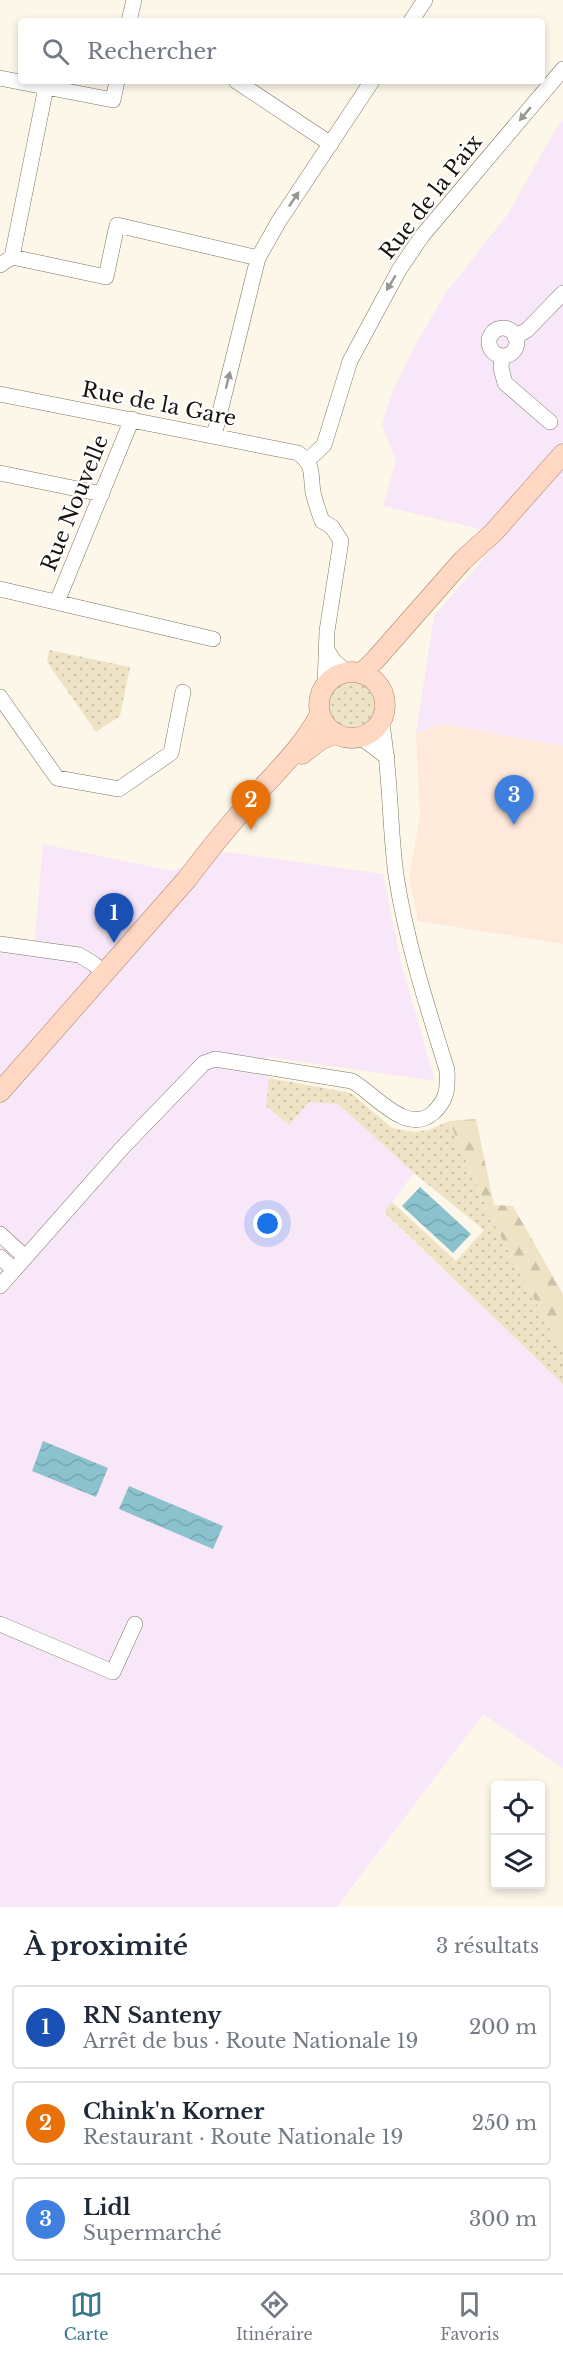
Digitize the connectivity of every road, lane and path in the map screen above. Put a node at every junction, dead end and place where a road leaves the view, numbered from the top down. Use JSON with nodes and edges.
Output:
{"nodes":[{"id":1,"x":134,"y":0,"type":"edge"},
{"id":2,"x":425,"y":0,"type":"edge"},
{"id":3,"x":130,"y":18,"type":"edge"},
{"id":4,"x":413,"y":18,"type":"edge"},
{"id":5,"x":563,"y":69,"type":"edge"},
{"id":6,"x":0,"y":78,"type":"edge"},
{"id":7,"x":18,"y":82,"type":"edge"},
{"id":8,"x":31,"y":84,"type":"edge"},
{"id":9,"x":117,"y":84,"type":"edge"},
{"id":10,"x":241,"y":84,"type":"edge"},
{"id":11,"x":370,"y":84,"type":"edge"},
{"id":12,"x":46,"y":87,"type":"junction"},
{"id":13,"x":331,"y":144,"type":"junction"},
{"id":14,"x":258,"y":258,"type":"junction"},
{"id":15,"x":6,"y":261,"type":"edge"},
{"id":16,"x":563,"y":293,"type":"edge"},
{"id":17,"x":515,"y":337,"type":"junction"},
{"id":18,"x":502,"y":356,"type":"junction"},
{"id":19,"x":0,"y":394,"type":"edge"},
{"id":20,"x":132,"y":419,"type":"junction"},
{"id":21,"x":550,"y":422,"type":"dead end"},
{"id":22,"x":214,"y":436,"type":"junction"},
{"id":23,"x":563,"y":454,"type":"edge"},
{"id":24,"x":308,"y":460,"type":"junction"},
{"id":25,"x":0,"y":473,"type":"edge"},
{"id":26,"x":102,"y":494,"type":"junction"},
{"id":27,"x":494,"y":533,"type":"junction"},
{"id":28,"x":0,"y":589,"type":"edge"},
{"id":29,"x":57,"y":602,"type":"junction"},
{"id":30,"x":213,"y":639,"type":"dead end"},
{"id":31,"x":326,"y":649,"type":"junction"},
{"id":32,"x":354,"y":673,"type":"junction"},
{"id":33,"x":379,"y":685,"type":"junction"},
{"id":34,"x":325,"y":686,"type":"junction"},
{"id":35,"x":183,"y":692,"type":"dead end"},
{"id":36,"x":0,"y":697,"type":"edge"},
{"id":37,"x":320,"y":714,"type":"junction"},
{"id":38,"x":381,"y":720,"type":"junction"},
{"id":39,"x":336,"y":733,"type":"junction"},
{"id":40,"x":359,"y":736,"type":"junction"},
{"id":41,"x":387,"y":757,"type":"junction"},
{"id":42,"x":187,"y":879,"type":"junction"},
{"id":43,"x":0,"y":944,"type":"edge"},
{"id":44,"x":104,"y":973,"type":"junction"},
{"id":45,"x":0,"y":1092,"type":"edge"},
{"id":46,"x":0,"y":1234,"type":"edge"},
{"id":47,"x":0,"y":1257,"type":"edge"},
{"id":48,"x":25,"y":1257,"type":"junction"},
{"id":49,"x":14,"y":1270,"type":"junction"},
{"id":50,"x":0,"y":1286,"type":"edge"},
{"id":51,"x":0,"y":1624,"type":"edge"},
{"id":52,"x":135,"y":1624,"type":"dead end"}],
"edges":[{"from":1,"to":3,"type":"street"},
{"from":2,"to":4,"type":"street"},
{"from":5,"to":24,"type":"street","name":"Rue de la Paix","one_way":true},
{"from":6,"to":7,"type":"street"},
{"from":8,"to":12,"type":"street"},
{"from":9,"to":12,"type":"street"},
{"from":10,"to":13,"type":"street"},
{"from":11,"to":13,"type":"street"},
{"from":12,"to":15,"type":"street"},
{"from":14,"to":13,"type":"street","one_way":true},
{"from":14,"to":15,"type":"street"},
{"from":22,"to":14,"type":"street","one_way":true},
{"from":16,"to":17,"type":"street"},
{"from":17,"to":18,"type":"street"},
{"from":17,"to":18,"type":"street"},
{"from":18,"to":21,"type":"street"},
{"from":19,"to":20,"type":"street","name":"Rue de la Gare"},
{"from":20,"to":22,"type":"street","name":"Rue de la Gare"},
{"from":20,"to":26,"type":"street","name":"Rue Nouvelle"},
{"from":22,"to":24,"type":"street","name":"Rue de la Gare"},
{"from":23,"to":27,"type":"main road"},
{"from":24,"to":31,"type":"street"},
{"from":25,"to":26,"type":"street"},
{"from":26,"to":29,"type":"street","name":"Rue Nouvelle"},
{"from":27,"to":32,"type":"main road"},
{"from":27,"to":33,"type":"main road"},
{"from":28,"to":29,"type":"street"},
{"from":29,"to":30,"type":"street"},
{"from":31,"to":32,"type":"street"},
{"from":31,"to":34,"type":"street"},
{"from":32,"to":33,"type":"main road"},
{"from":32,"to":34,"type":"main road"},
{"from":33,"to":38,"type":"main road"},
{"from":34,"to":37,"type":"main road"},
{"from":35,"to":36,"type":"street"},
{"from":37,"to":39,"type":"main road"},
{"from":37,"to":42,"type":"main road"},
{"from":38,"to":40,"type":"main road"},
{"from":38,"to":41,"type":"street"},
{"from":39,"to":40,"type":"main road"},
{"from":39,"to":42,"type":"main road"},
{"from":40,"to":41,"type":"street"},
{"from":41,"to":48,"type":"street"},
{"from":42,"to":44,"type":"main road"},
{"from":43,"to":44,"type":"street"},
{"from":44,"to":45,"type":"main road"},
{"from":46,"to":48,"type":"street"},
{"from":47,"to":49,"type":"street"},
{"from":48,"to":49,"type":"street"},
{"from":49,"to":50,"type":"street"},
{"from":51,"to":52,"type":"street"}]}
